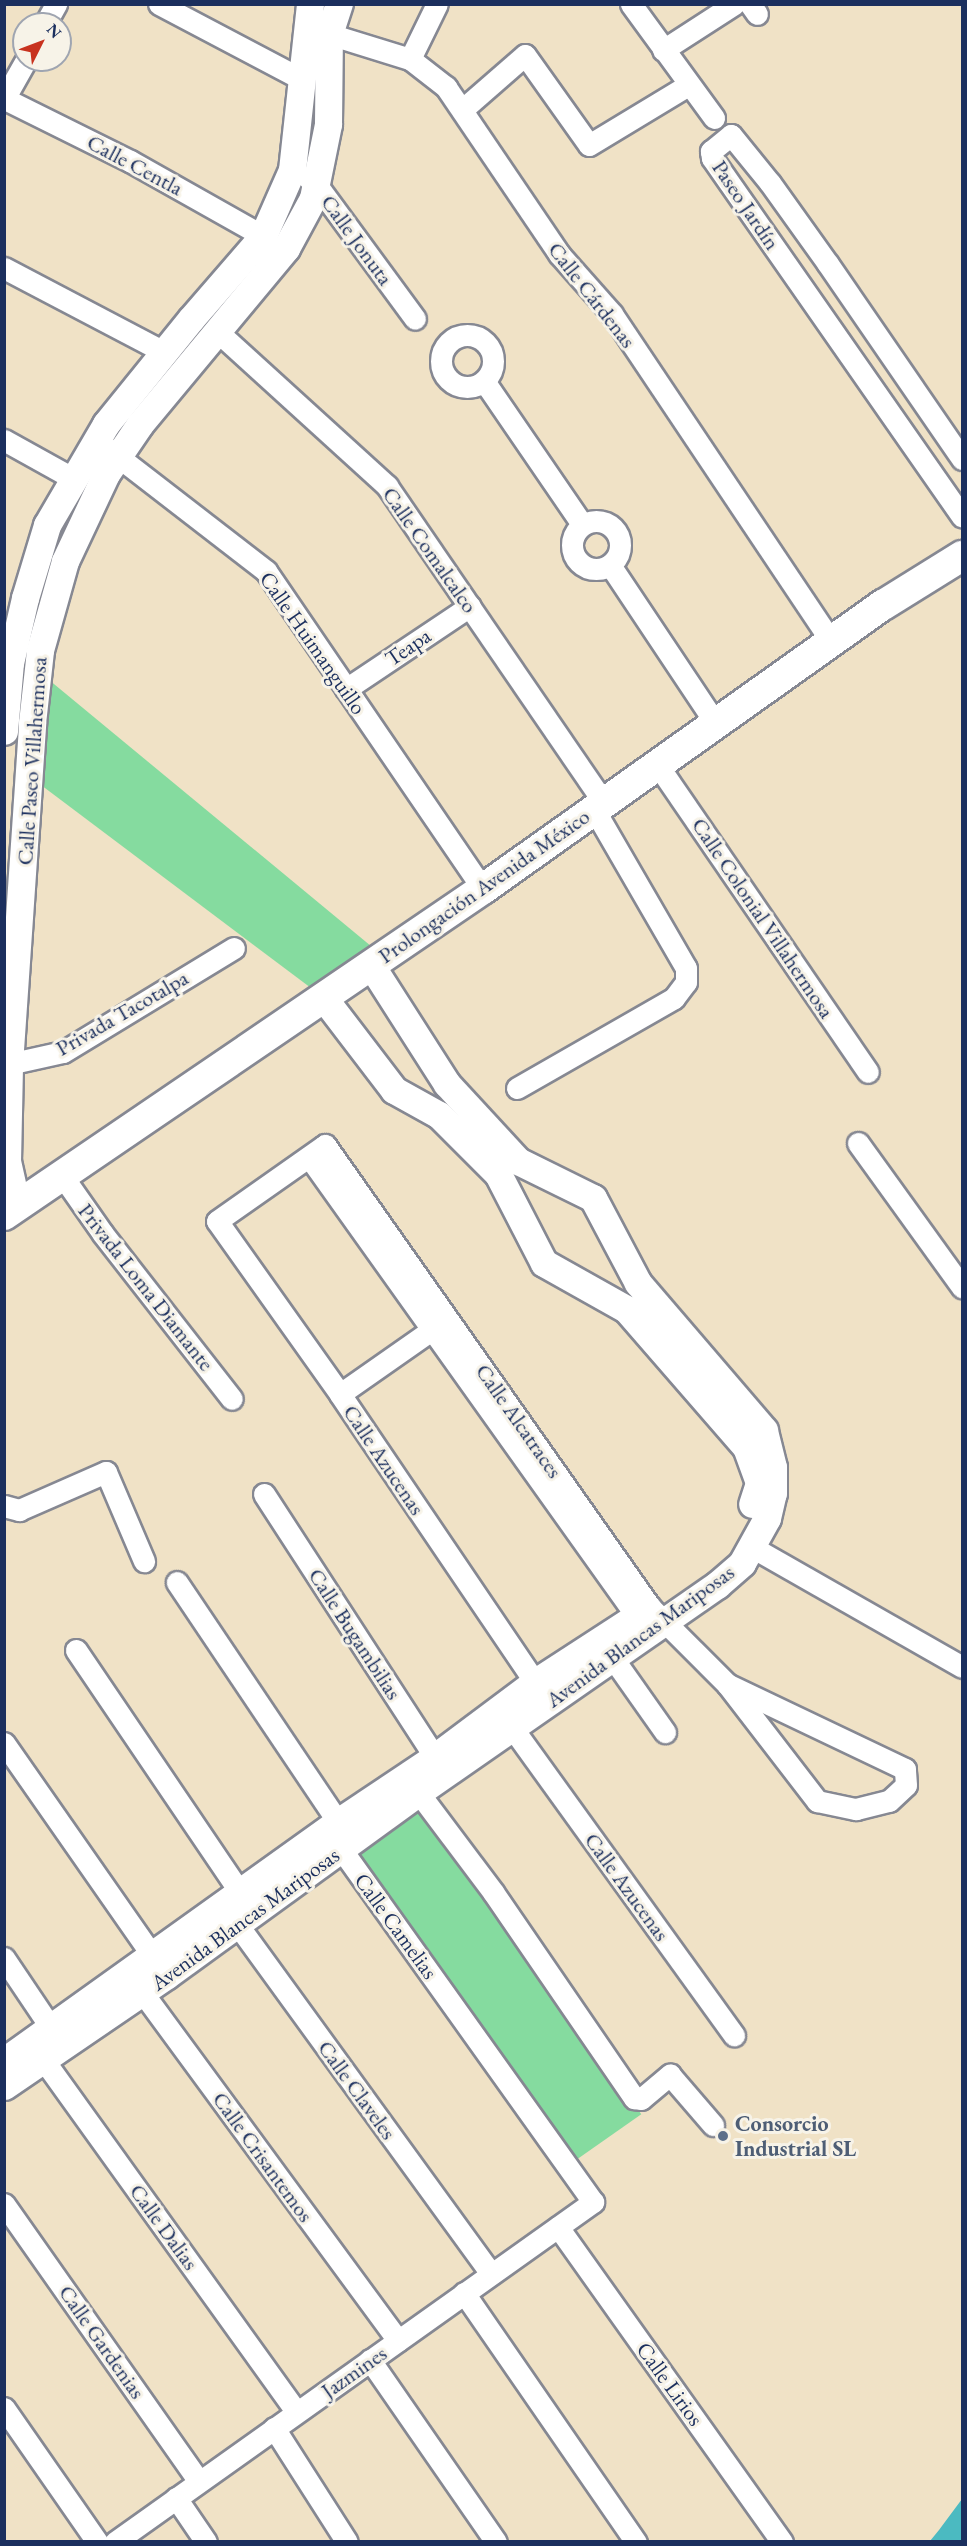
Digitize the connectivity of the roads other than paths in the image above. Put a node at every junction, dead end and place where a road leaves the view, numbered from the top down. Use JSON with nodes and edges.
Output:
{"nodes":[{"id":1,"x":159,"y":4,"type":"edge"},
{"id":2,"x":310,"y":4,"type":"edge"},
{"id":3,"x":339,"y":4,"type":"edge"},
{"id":4,"x":436,"y":4,"type":"edge"},
{"id":5,"x":631,"y":4,"type":"edge"},
{"id":6,"x":734,"y":4,"type":"edge"},
{"id":7,"x":329,"y":34,"type":"junction"},
{"id":8,"x":663,"y":50,"type":"junction"},
{"id":9,"x":410,"y":59,"type":"junction"},
{"id":10,"x":20,"y":72,"type":"edge"},
{"id":11,"x":303,"y":80,"type":"junction"},
{"id":12,"x":688,"y":85,"type":"junction"},
{"id":13,"x":5,"y":99,"type":"edge"},
{"id":14,"x":463,"y":109,"type":"junction"},
{"id":15,"x":714,"y":118,"type":"dead end"},
{"id":16,"x":292,"y":170,"type":"junction"},
{"id":17,"x":770,"y":183,"type":"junction"},
{"id":18,"x":316,"y":184,"type":"junction"},
{"id":19,"x":742,"y":203,"type":"junction"},
{"id":20,"x":263,"y":236,"type":"junction"},
{"id":21,"x":828,"y":264,"type":"junction"},
{"id":22,"x":4,"y":268,"type":"edge"},
{"id":23,"x":801,"y":284,"type":"junction"},
{"id":24,"x":415,"y":319,"type":"dead end"},
{"id":25,"x":218,"y":332,"type":"junction"},
{"id":26,"x":877,"y":334,"type":"junction"},
{"id":27,"x":164,"y":352,"type":"junction"},
{"id":28,"x":850,"y":353,"type":"junction"},
{"id":29,"x":484,"y":381,"type":"dead end"},
{"id":30,"x":916,"y":392,"type":"junction"},
{"id":31,"x":887,"y":409,"type":"junction"},
{"id":32,"x":4,"y":440,"type":"edge"},
{"id":33,"x":107,"y":449,"type":"junction"},
{"id":34,"x":963,"y":459,"type":"edge"},
{"id":35,"x":74,"y":479,"type":"junction"},
{"id":36,"x":963,"y":517,"type":"edge"},
{"id":37,"x":582,"y":524,"type":"junction"},
{"id":38,"x":963,"y":556,"type":"edge"},
{"id":39,"x":610,"y":565,"type":"junction"},
{"id":40,"x":470,"y":606,"type":"junction"},
{"id":41,"x":831,"y":641,"type":"junction"},
{"id":42,"x":7,"y":660,"type":"edge"},
{"id":43,"x":346,"y":688,"type":"junction"},
{"id":44,"x":5,"y":720,"type":"edge"},
{"id":45,"x":32,"y":723,"type":"junction"},
{"id":46,"x":716,"y":724,"type":"junction"},
{"id":47,"x":4,"y":731,"type":"edge"},
{"id":48,"x":657,"y":764,"type":"junction"},
{"id":49,"x":599,"y":806,"type":"junction"},
{"id":50,"x":483,"y":889,"type":"junction"},
{"id":51,"x":234,"y":948,"type":"dead end"},
{"id":52,"x":371,"y":965,"type":"junction"},
{"id":53,"x":322,"y":998,"type":"junction"},
{"id":54,"x":7,"y":1065,"type":"edge"},
{"id":55,"x":868,"y":1072,"type":"dead end"},
{"id":56,"x":517,"y":1088,"type":"dead end"},
{"id":57,"x":858,"y":1143,"type":"dead end"},
{"id":58,"x":317,"y":1151,"type":"joint"},
{"id":59,"x":61,"y":1174,"type":"junction"},
{"id":60,"x":10,"y":1210,"type":"edge"},
{"id":61,"x":963,"y":1287,"type":"edge"},
{"id":62,"x":440,"y":1324,"type":"junction"},
{"id":63,"x":340,"y":1394,"type":"junction"},
{"id":64,"x":231,"y":1399,"type":"dead end"},
{"id":65,"x":264,"y":1494,"type":"dead end"},
{"id":66,"x":4,"y":1506,"type":"edge"},
{"id":67,"x":752,"y":1547,"type":"junction"},
{"id":68,"x":144,"y":1561,"type":"dead end"},
{"id":69,"x":177,"y":1582,"type":"dead end"},
{"id":70,"x":649,"y":1620,"type":"junction"},
{"id":71,"x":76,"y":1650,"type":"dead end"},
{"id":72,"x":612,"y":1657,"type":"junction"},
{"id":73,"x":963,"y":1667,"type":"edge"},
{"id":74,"x":727,"y":1684,"type":"junction"},
{"id":75,"x":541,"y":1692,"type":"junction"},
{"id":76,"x":506,"y":1719,"type":"junction"},
{"id":77,"x":665,"y":1732,"type":"dead end"},
{"id":78,"x":4,"y":1743,"type":"edge"},
{"id":79,"x":441,"y":1765,"type":"junction"},
{"id":80,"x":413,"y":1784,"type":"junction"},
{"id":81,"x":338,"y":1822,"type":"junction"},
{"id":82,"x":342,"y":1850,"type":"junction"},
{"id":83,"x":239,"y":1909,"type":"junction"},
{"id":84,"x":4,"y":1958,"type":"edge"},
{"id":85,"x":160,"y":1966,"type":"junction"},
{"id":86,"x":135,"y":1983,"type":"junction"},
{"id":87,"x":734,"y":2036,"type":"dead end"},
{"id":88,"x":47,"y":2044,"type":"junction"},
{"id":89,"x":4,"y":2061,"type":"edge"},
{"id":90,"x":4,"y":2086,"type":"edge"},
{"id":91,"x":713,"y":2125,"type":"dead end"},
{"id":92,"x":593,"y":2202,"type":"joint"},
{"id":93,"x":4,"y":2204,"type":"edge"},
{"id":94,"x":558,"y":2227,"type":"junction"},
{"id":95,"x":491,"y":2274,"type":"junction"},
{"id":96,"x":464,"y":2293,"type":"junction"},
{"id":97,"x":398,"y":2341,"type":"junction"},
{"id":98,"x":370,"y":2360,"type":"junction"},
{"id":99,"x":4,"y":2408,"type":"edge"},
{"id":100,"x":297,"y":2412,"type":"junction"},
{"id":101,"x":274,"y":2428,"type":"junction"},
{"id":102,"x":200,"y":2481,"type":"junction"},
{"id":103,"x":176,"y":2498,"type":"junction"},
{"id":104,"x":97,"y":2541,"type":"edge"},
{"id":105,"x":115,"y":2541,"type":"edge"},
{"id":106,"x":206,"y":2541,"type":"edge"},
{"id":107,"x":347,"y":2541,"type":"edge"},
{"id":108,"x":496,"y":2541,"type":"edge"},
{"id":109,"x":636,"y":2541,"type":"edge"},
{"id":110,"x":782,"y":2541,"type":"edge"}],
"edges":[{"from":1,"to":11,"type":"street"},
{"from":2,"to":11,"type":"street","name":"Calle Paseo Villahermosa"},
{"from":3,"to":7,"type":"street","name":"Calle Paseo Villahermosa"},
{"from":4,"to":9,"type":"street"},
{"from":5,"to":8,"type":"street"},
{"from":6,"to":8,"type":"street"},
{"from":7,"to":9,"type":"street","name":"Calle Cárdenas"},
{"from":7,"to":18,"type":"street","name":"Calle Paseo Villahermosa"},
{"from":8,"to":12,"type":"street"},
{"from":9,"to":14,"type":"street","name":"Calle Cárdenas"},
{"from":10,"to":13,"type":"street"},
{"from":11,"to":16,"type":"street","name":"Calle Paseo Villahermosa"},
{"from":12,"to":14,"type":"street"},
{"from":12,"to":15,"type":"street"},
{"from":13,"to":20,"type":"street","name":"Calle Centla"},
{"from":14,"to":41,"type":"street","name":"Calle Cárdenas"},
{"from":16,"to":18,"type":"street","name":"Calle Jonuta"},
{"from":16,"to":20,"type":"street","name":"Calle Paseo Villahermosa"},
{"from":17,"to":19,"type":"street"},
{"from":17,"to":19,"type":"street","name":"Paseo Jardín"},
{"from":17,"to":21,"type":"street","name":"Paseo Jardín"},
{"from":18,"to":24,"type":"street","name":"Calle Jonuta"},
{"from":18,"to":25,"type":"street","name":"Calle Paseo Villahermosa"},
{"from":19,"to":23,"type":"street","name":"Paseo Jardín"},
{"from":20,"to":27,"type":"street","name":"Calle Paseo Villahermosa"},
{"from":21,"to":23,"type":"street"},
{"from":21,"to":26,"type":"street","name":"Paseo Jardín"},
{"from":22,"to":27,"type":"street"},
{"from":23,"to":28,"type":"street","name":"Paseo Jardín"},
{"from":25,"to":33,"type":"street","name":"Calle Paseo Villahermosa"},
{"from":25,"to":40,"type":"street","name":"Calle Comalcalco"},
{"from":26,"to":28,"type":"street"},
{"from":26,"to":30,"type":"street","name":"Paseo Jardín"},
{"from":27,"to":33,"type":"street","name":"Calle Paseo Villahermosa"},
{"from":28,"to":31,"type":"street","name":"Paseo Jardín"},
{"from":29,"to":37,"type":"street"},
{"from":30,"to":31,"type":"street"},
{"from":30,"to":34,"type":"street","name":"Paseo Jardín"},
{"from":31,"to":36,"type":"street","name":"Paseo Jardín"},
{"from":32,"to":35,"type":"street"},
{"from":33,"to":35,"type":"street","name":"Calle Paseo Villahermosa"},
{"from":33,"to":43,"type":"street","name":"Calle Huimanguillo"},
{"from":33,"to":45,"type":"street","name":"Calle Paseo Villahermosa"},
{"from":35,"to":42,"type":"street","name":"Calle Paseo Villahermosa"},
{"from":37,"to":39,"type":"street"},
{"from":37,"to":39,"type":"street"},
{"from":38,"to":41,"type":"main road","name":"Prolongación Avenida México"},
{"from":39,"to":46,"type":"street"},
{"from":40,"to":43,"type":"street","name":"Teapa"},
{"from":40,"to":49,"type":"street","name":"Calle Comalcalco"},
{"from":41,"to":46,"type":"main road","name":"Prolongación Avenida México"},
{"from":42,"to":44,"type":"street","name":"Calle Paseo Villahermosa"},
{"from":43,"to":50,"type":"street","name":"Calle Huimanguillo"},
{"from":44,"to":45,"type":"street"},
{"from":44,"to":47,"type":"street","name":"Calle Paseo Villahermosa"},
{"from":45,"to":54,"type":"street","name":"Calle Paseo Villahermosa"},
{"from":46,"to":48,"type":"main road","name":"Prolongación Avenida México"},
{"from":48,"to":49,"type":"main road","name":"Prolongación Avenida México"},
{"from":48,"to":55,"type":"street","name":"Calle Colonial Villahermosa"},
{"from":49,"to":50,"type":"main road","name":"Prolongación Avenida México"},
{"from":49,"to":56,"type":"street","name":"Calle Comalcalco"},
{"from":50,"to":52,"type":"main road","name":"Prolongación Avenida México"},
{"from":51,"to":54,"type":"street","name":"Privada Tacotalpa"},
{"from":52,"to":53,"type":"main road","name":"Prolongación Avenida México"},
{"from":52,"to":67,"type":"street","name":"Avenida Blancas Mariposas"},
{"from":53,"to":59,"type":"main road","name":"Prolongación Avenida México"},
{"from":53,"to":70,"type":"street","name":"Avenida Blancas Mariposas"},
{"from":54,"to":60,"type":"street","name":"Calle Paseo Villahermosa"},
{"from":57,"to":61,"type":"street"},
{"from":58,"to":62,"type":"street","name":"Calle Alcatraces"},
{"from":58,"to":63,"type":"street","name":"Calle Azucenas"},
{"from":59,"to":60,"type":"main road","name":"Prolongación Avenida México"},
{"from":59,"to":64,"type":"street","name":"Privada Loma Diamante"},
{"from":62,"to":63,"type":"street"},
{"from":62,"to":70,"type":"street","name":"Calle Alcatraces"},
{"from":63,"to":75,"type":"street","name":"Calle Azucenas"},
{"from":65,"to":79,"type":"street","name":"Calle Bugambilias"},
{"from":66,"to":68,"type":"street"},
{"from":67,"to":70,"type":"street","name":"Avenida Blancas Mariposas"},
{"from":67,"to":73,"type":"street"},
{"from":69,"to":81,"type":"street","name":"Calle Camelias"},
{"from":70,"to":72,"type":"street","name":"Avenida Blancas Mariposas"},
{"from":70,"to":74,"type":"street","name":"Calle Alcatraces"},
{"from":70,"to":75,"type":"street","name":"Avenida Blancas Mariposas"},
{"from":71,"to":83,"type":"street","name":"Calle Claveles"},
{"from":72,"to":75,"type":"street","name":"Avenida Blancas Mariposas"},
{"from":72,"to":77,"type":"street"},
{"from":74,"to":74,"type":"street","name":"Calle Alcatraces"},
{"from":75,"to":76,"type":"street","name":"Avenida Blancas Mariposas"},
{"from":76,"to":79,"type":"street","name":"Avenida Blancas Mariposas"},
{"from":76,"to":87,"type":"street","name":"Calle Azucenas"},
{"from":78,"to":85,"type":"street"},
{"from":79,"to":80,"type":"street","name":"Avenida Blancas Mariposas"},
{"from":80,"to":81,"type":"street","name":"Avenida Blancas Mariposas"},
{"from":80,"to":82,"type":"street","name":"Avenida Blancas Mariposas"},
{"from":80,"to":91,"type":"street"},
{"from":81,"to":82,"type":"street","name":"Calle Camelias"},
{"from":81,"to":83,"type":"street","name":"Avenida Blancas Mariposas"},
{"from":82,"to":83,"type":"street","name":"Avenida Blancas Mariposas"},
{"from":82,"to":92,"type":"street","name":"Calle Camelias"},
{"from":83,"to":85,"type":"street","name":"Avenida Blancas Mariposas"},
{"from":83,"to":95,"type":"street","name":"Calle Claveles"},
{"from":84,"to":88,"type":"street","name":"Calle Dalias"},
{"from":85,"to":86,"type":"street","name":"Avenida Blancas Mariposas"},
{"from":86,"to":88,"type":"street","name":"Avenida Blancas Mariposas"},
{"from":86,"to":97,"type":"street","name":"Calle Crisantemos"},
{"from":88,"to":89,"type":"street","name":"Avenida Blancas Mariposas"},
{"from":88,"to":90,"type":"street","name":"Avenida Blancas Mariposas"},
{"from":88,"to":100,"type":"street","name":"Calle Dalias"},
{"from":92,"to":94,"type":"street","name":"Jazmines"},
{"from":93,"to":102,"type":"street","name":"Calle Gardenias"},
{"from":94,"to":95,"type":"street","name":"Jazmines"},
{"from":94,"to":110,"type":"street","name":"Calle Lirios"},
{"from":95,"to":96,"type":"street","name":"Jazmines"},
{"from":96,"to":97,"type":"street","name":"Jazmines"},
{"from":96,"to":109,"type":"street"},
{"from":97,"to":98,"type":"street","name":"Jazmines"},
{"from":98,"to":100,"type":"street","name":"Jazmines"},
{"from":98,"to":108,"type":"street"},
{"from":99,"to":104,"type":"street"},
{"from":100,"to":101,"type":"street","name":"Jazmines"},
{"from":101,"to":102,"type":"street","name":"Jazmines"},
{"from":101,"to":107,"type":"street"},
{"from":102,"to":103,"type":"street","name":"Jazmines"},
{"from":103,"to":105,"type":"street","name":"Jazmines"},
{"from":103,"to":106,"type":"street"}]}
